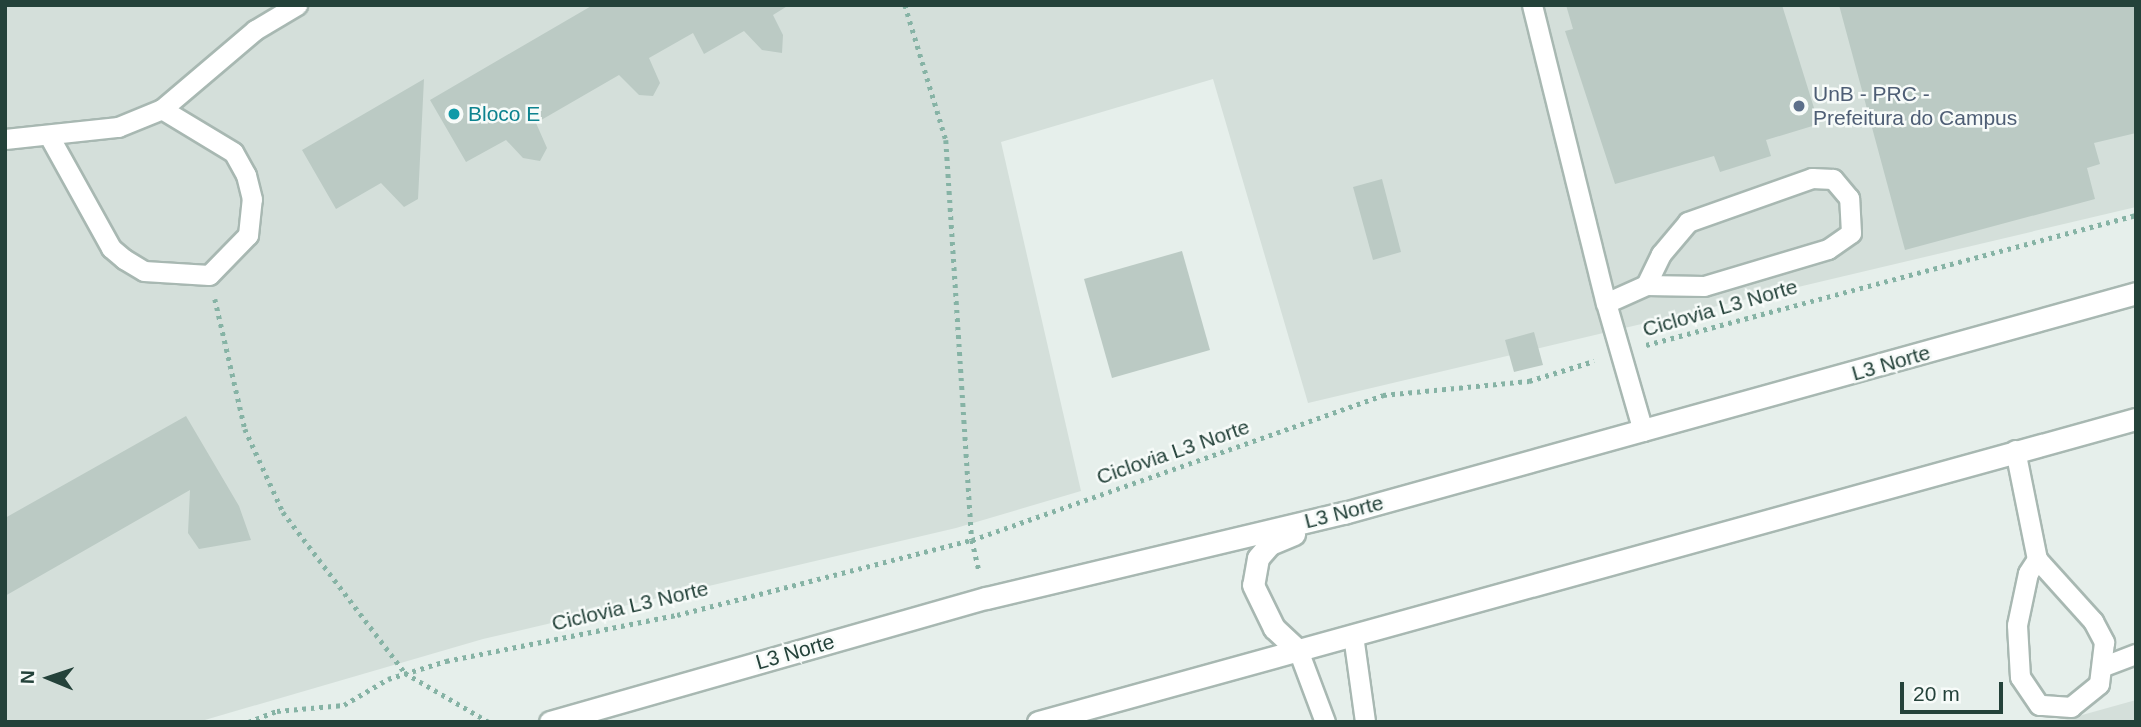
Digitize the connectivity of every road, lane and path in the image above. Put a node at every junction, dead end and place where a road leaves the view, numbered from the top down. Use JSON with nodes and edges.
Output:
{"nodes":[{"id":1,"x":297,"y":5,"type":"edge"},
{"id":2,"x":905,"y":5,"type":"edge"},
{"id":3,"x":1532,"y":5,"type":"edge"},
{"id":4,"x":162,"y":109,"type":"junction"},
{"id":5,"x":49,"y":136,"type":"junction"},
{"id":6,"x":5,"y":139,"type":"edge"},
{"id":7,"x":2136,"y":215,"type":"edge"},
{"id":8,"x":209,"y":275,"type":"junction"},
{"id":9,"x":1646,"y":285,"type":"junction"},
{"id":10,"x":2136,"y":293,"type":"edge"},
{"id":11,"x":1606,"y":303,"type":"junction"},
{"id":12,"x":1621,"y":353,"type":"junction"},
{"id":13,"x":2136,"y":419,"type":"edge"},
{"id":14,"x":1643,"y":431,"type":"junction"},
{"id":15,"x":2015,"y":450,"type":"junction"},
{"id":16,"x":1344,"y":513,"type":"junction"},
{"id":17,"x":972,"y":540,"type":"junction"},
{"id":18,"x":2037,"y":559,"type":"junction"},
{"id":19,"x":1353,"y":635,"type":"junction"},
{"id":20,"x":1298,"y":650,"type":"junction"},
{"id":21,"x":2136,"y":654,"type":"edge"},
{"id":22,"x":2104,"y":666,"type":"junction"},
{"id":23,"x":405,"y":673,"type":"junction"},
{"id":24,"x":248,"y":722,"type":"edge"},
{"id":25,"x":489,"y":722,"type":"edge"},
{"id":26,"x":550,"y":722,"type":"edge"},
{"id":27,"x":1038,"y":722,"type":"edge"},
{"id":28,"x":1325,"y":722,"type":"edge"},
{"id":29,"x":1365,"y":722,"type":"edge"}],
"edges":[{"from":1,"to":4,"type":"lane"},
{"from":2,"to":17,"type":"path"},
{"from":3,"to":11,"type":"lane"},
{"from":4,"to":5,"type":"lane"},
{"from":4,"to":8,"type":"lane"},
{"from":5,"to":6,"type":"lane"},
{"from":5,"to":8,"type":"lane"},
{"from":7,"to":12,"type":"path","name":"Ciclovia L3 Norte"},
{"from":8,"to":23,"type":"path"},
{"from":9,"to":9,"type":"lane"},
{"from":9,"to":11,"type":"lane"},
{"from":10,"to":14,"type":"main road","name":"L3 Norte"},
{"from":11,"to":12,"type":"lane"},
{"from":12,"to":14,"type":"lane"},
{"from":12,"to":17,"type":"path","name":"Ciclovia L3 Norte"},
{"from":13,"to":15,"type":"main road"},
{"from":14,"to":16,"type":"main road","name":"L3 Norte"},
{"from":15,"to":18,"type":"lane"},
{"from":15,"to":19,"type":"main road"},
{"from":16,"to":20,"type":"main road"},
{"from":16,"to":26,"type":"main road","name":"L3 Norte"},
{"from":17,"to":23,"type":"path","name":"Ciclovia L3 Norte"},
{"from":18,"to":22,"type":"lane"},
{"from":18,"to":22,"type":"lane"},
{"from":19,"to":20,"type":"main road"},
{"from":19,"to":29,"type":"lane"},
{"from":20,"to":27,"type":"main road"},
{"from":20,"to":28,"type":"lane"},
{"from":21,"to":22,"type":"lane"},
{"from":23,"to":24,"type":"path","name":"Ciclovia L3 Norte"},
{"from":23,"to":25,"type":"path"}]}
